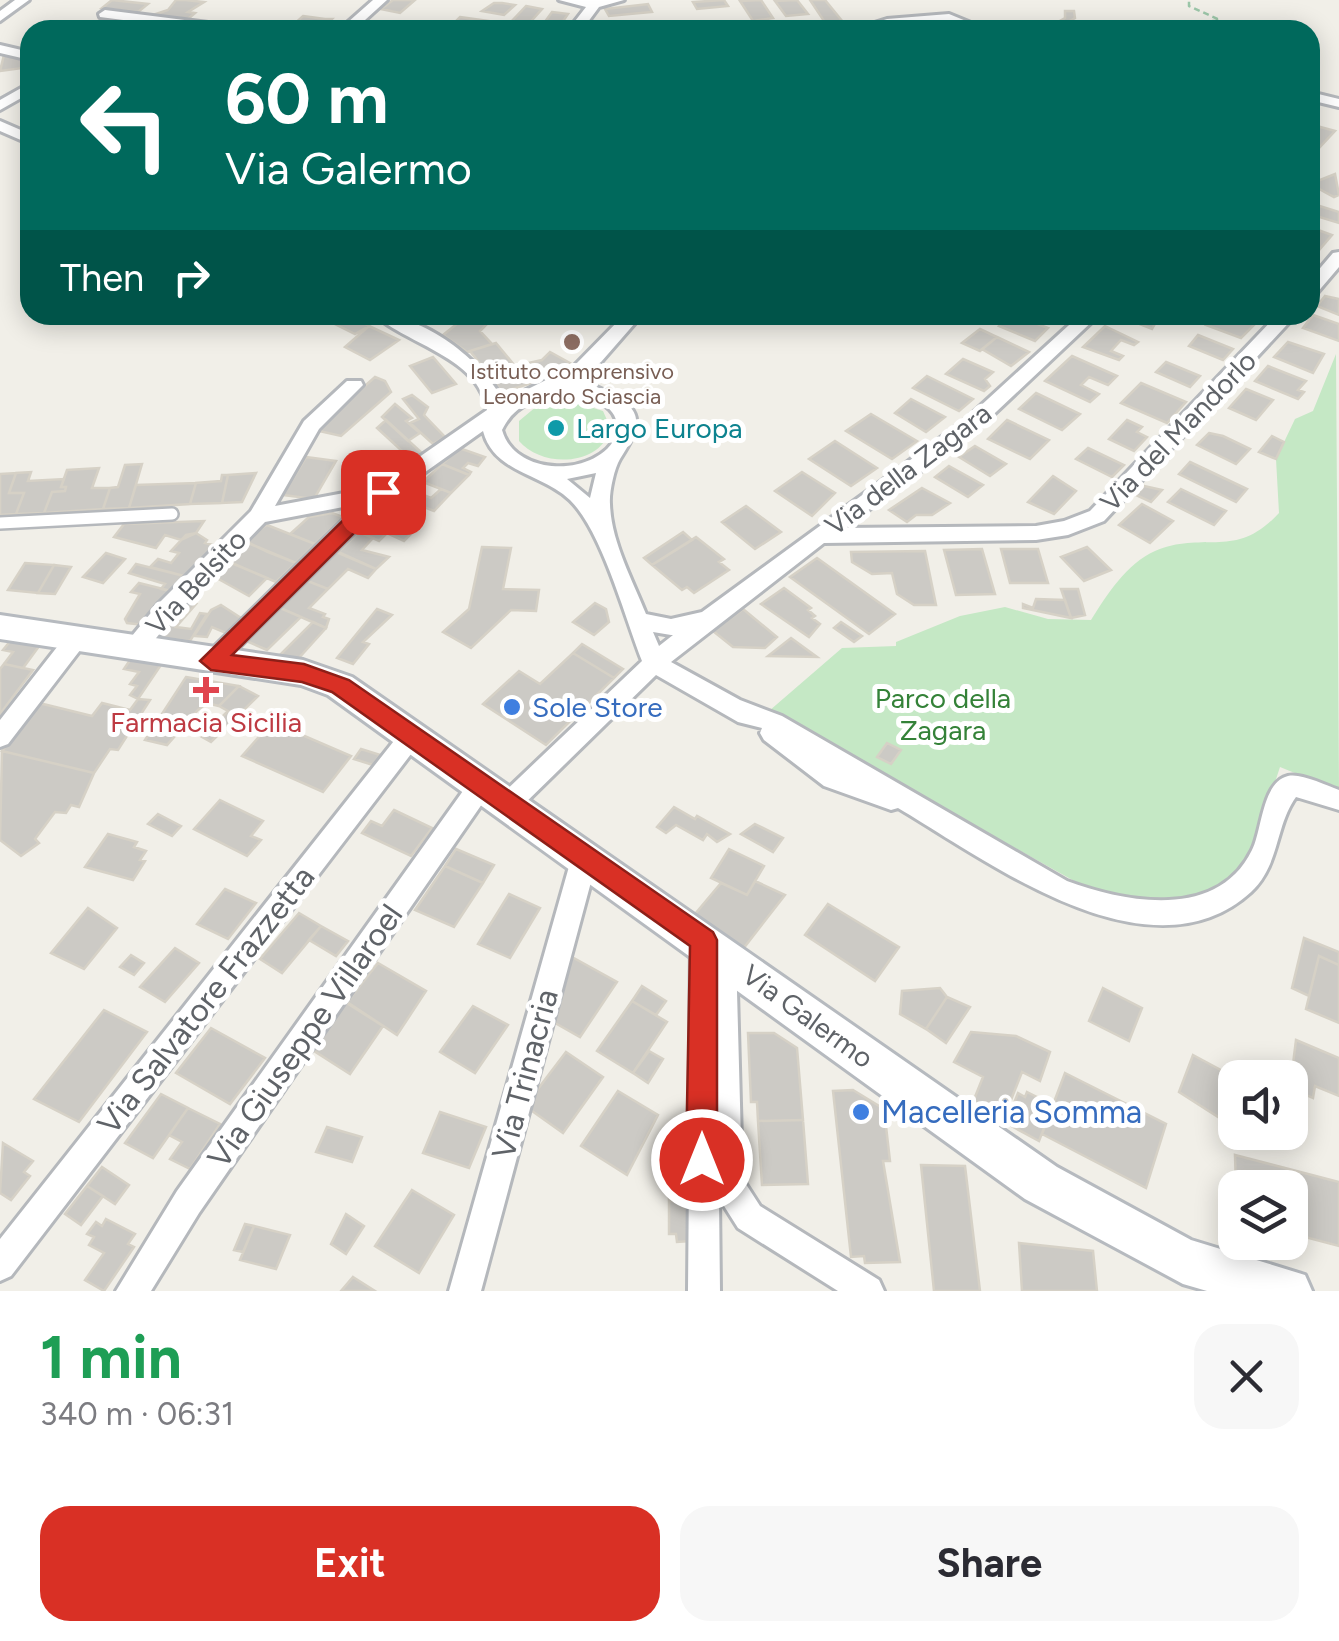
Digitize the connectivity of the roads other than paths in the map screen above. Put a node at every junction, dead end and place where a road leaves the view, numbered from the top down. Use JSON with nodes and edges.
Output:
{"nodes":[{"id":1,"x":24,"y":0,"type":"edge"},
{"id":2,"x":380,"y":0,"type":"edge"},
{"id":3,"x":565,"y":0,"type":"edge"},
{"id":4,"x":618,"y":0,"type":"edge"},
{"id":5,"x":595,"y":4,"type":"junction"},
{"id":6,"x":105,"y":14,"type":"dead end"},
{"id":7,"x":0,"y":17,"type":"edge"},
{"id":8,"x":153,"y":20,"type":"edge"},
{"id":9,"x":357,"y":20,"type":"edge"},
{"id":10,"x":583,"y":20,"type":"edge"},
{"id":11,"x":1339,"y":257,"type":"edge"},
{"id":12,"x":1320,"y":279,"type":"edge"},
{"id":13,"x":403,"y":325,"type":"edge"},
{"id":14,"x":625,"y":325,"type":"edge"},
{"id":15,"x":1079,"y":325,"type":"edge"},
{"id":16,"x":1277,"y":325,"type":"edge"},
{"id":17,"x":596,"y":357,"type":"junction"},
{"id":18,"x":354,"y":385,"type":"dead end"},
{"id":19,"x":547,"y":388,"type":"junction"},
{"id":20,"x":596,"y":391,"type":"junction"},
{"id":21,"x":496,"y":417,"type":"junction"},
{"id":22,"x":610,"y":458,"type":"junction"},
{"id":23,"x":544,"y":472,"type":"junction"},
{"id":24,"x":383,"y":492,"type":"junction"},
{"id":25,"x":172,"y":514,"type":"dead end"},
{"id":26,"x":259,"y":516,"type":"junction"},
{"id":27,"x":0,"y":524,"type":"edge"},
{"id":28,"x":604,"y":534,"type":"junction"},
{"id":29,"x":818,"y":536,"type":"junction"},
{"id":30,"x":716,"y":612,"type":"junction"},
{"id":31,"x":637,"y":620,"type":"junction"},
{"id":32,"x":683,"y":625,"type":"junction"},
{"id":33,"x":0,"y":626,"type":"edge"},
{"id":34,"x":76,"y":638,"type":"junction"},
{"id":35,"x":135,"y":648,"type":"junction"},
{"id":36,"x":651,"y":653,"type":"junction"},
{"id":37,"x":211,"y":661,"type":"junction"},
{"id":38,"x":412,"y":734,"type":"junction"},
{"id":39,"x":0,"y":738,"type":"edge"},
{"id":40,"x":496,"y":794,"type":"junction"},
{"id":41,"x":1339,"y":800,"type":"edge"},
{"id":42,"x":585,"y":856,"type":"junction"},
{"id":43,"x":713,"y":947,"type":"junction"},
{"id":44,"x":0,"y":1266,"type":"edge"},
{"id":45,"x":132,"y":1291,"type":"edge"},
{"id":46,"x":465,"y":1291,"type":"edge"},
{"id":47,"x":704,"y":1291,"type":"edge"},
{"id":48,"x":868,"y":1291,"type":"edge"},
{"id":49,"x":1289,"y":1291,"type":"edge"}],
"edges":[{"from":1,"to":7,"type":"street"},
{"from":2,"to":9,"type":"street"},
{"from":3,"to":5,"type":"street"},
{"from":4,"to":5,"type":"street"},
{"from":5,"to":10,"type":"street"},
{"from":6,"to":8,"type":"street"},
{"from":11,"to":12,"type":"street"},
{"from":13,"to":21,"type":"street"},
{"from":14,"to":17,"type":"street"},
{"from":15,"to":29,"type":"street","name":"Via della Zagara"},
{"from":16,"to":29,"type":"street","name":"Via del Mandorlo"},
{"from":17,"to":19,"type":"street"},
{"from":17,"to":20,"type":"street"},
{"from":18,"to":26,"type":"street","name":"Via Belsito"},
{"from":19,"to":20,"type":"street"},
{"from":19,"to":21,"type":"street"},
{"from":20,"to":22,"type":"street"},
{"from":21,"to":23,"type":"street"},
{"from":21,"to":24,"type":"street"},
{"from":22,"to":23,"type":"street"},
{"from":22,"to":28,"type":"street"},
{"from":23,"to":28,"type":"street"},
{"from":24,"to":26,"type":"street","name":"Via Belsito"},
{"from":24,"to":37,"type":"street"},
{"from":25,"to":27,"type":"lane"},
{"from":26,"to":35,"type":"street","name":"Via Belsito"},
{"from":28,"to":31,"type":"street"},
{"from":29,"to":30,"type":"street","name":"Via della Zagara"},
{"from":30,"to":32,"type":"street"},
{"from":30,"to":36,"type":"street"},
{"from":31,"to":32,"type":"street"},
{"from":31,"to":36,"type":"street"},
{"from":32,"to":36,"type":"street"},
{"from":33,"to":34,"type":"main road","name":"Via Galermo"},
{"from":34,"to":35,"type":"main road","name":"Via Galermo"},
{"from":34,"to":39,"type":"street"},
{"from":35,"to":37,"type":"main road","name":"Via Galermo"},
{"from":36,"to":40,"type":"street"},
{"from":36,"to":41,"type":"street"},
{"from":37,"to":38,"type":"main road","name":"Via Galermo"},
{"from":38,"to":40,"type":"main road","name":"Via Galermo"},
{"from":38,"to":44,"type":"street","name":"Via Salvatore Frazzetta"},
{"from":40,"to":42,"type":"main road","name":"Via Galermo"},
{"from":40,"to":45,"type":"street","name":"Via Giuseppe Villaroel"},
{"from":42,"to":43,"type":"main road","name":"Via Galermo"},
{"from":42,"to":46,"type":"street","name":"Via Trinacria"},
{"from":43,"to":47,"type":"street"},
{"from":43,"to":48,"type":"street"},
{"from":43,"to":49,"type":"main road","name":"Via Galermo"}]}
